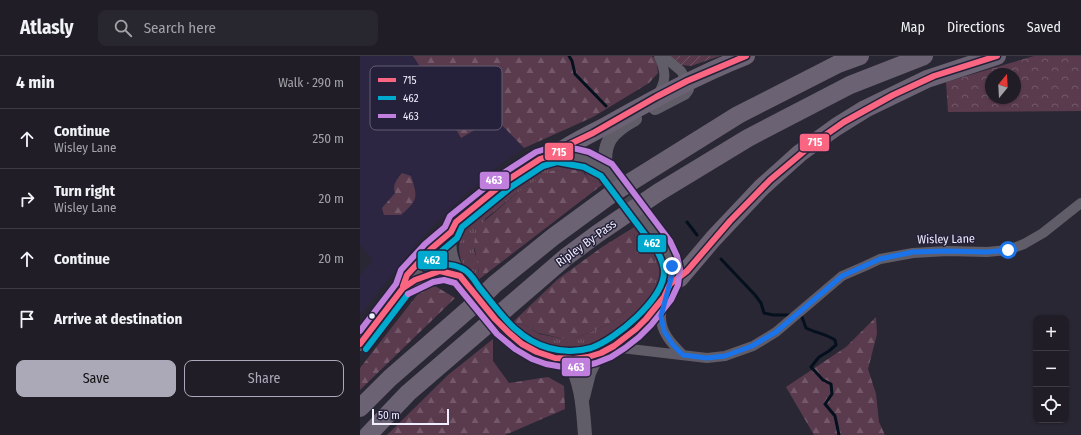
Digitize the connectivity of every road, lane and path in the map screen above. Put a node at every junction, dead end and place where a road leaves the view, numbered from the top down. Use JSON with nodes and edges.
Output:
{"nodes":[{"id":1,"x":659,"y":56,"type":"edge"},
{"id":2,"x":663,"y":56,"type":"edge"},
{"id":3,"x":746,"y":56,"type":"edge"},
{"id":4,"x":860,"y":56,"type":"edge"},
{"id":5,"x":924,"y":56,"type":"edge"},
{"id":6,"x":997,"y":56,"type":"edge"},
{"id":7,"x":687,"y":81,"type":"junction"},
{"id":8,"x":656,"y":97,"type":"junction"},
{"id":9,"x":556,"y":154,"type":"junction"},
{"id":10,"x":610,"y":180,"type":"junction"},
{"id":11,"x":1081,"y":203,"type":"edge"},
{"id":12,"x":636,"y":216,"type":"junction"},
{"id":13,"x":451,"y":232,"type":"junction"},
{"id":14,"x":460,"y":276,"type":"junction"},
{"id":15,"x":403,"y":288,"type":"junction"},
{"id":16,"x":470,"y":288,"type":"tunnel mouth"},
{"id":17,"x":667,"y":290,"type":"junction"},
{"id":18,"x":504,"y":329,"type":"tunnel mouth"},
{"id":19,"x":360,"y":344,"type":"edge"},
{"id":20,"x":613,"y":348,"type":"junction"},
{"id":21,"x":598,"y":354,"type":"junction"},
{"id":22,"x":683,"y":355,"type":"junction"},
{"id":23,"x":568,"y":359,"type":"junction"},
{"id":24,"x":582,"y":403,"type":"junction"},
{"id":25,"x":360,"y":408,"type":"edge"},
{"id":26,"x":368,"y":435,"type":"edge"},
{"id":27,"x":585,"y":435,"type":"edge"}],
"edges":[{"from":1,"to":8,"type":"street"},
{"from":2,"to":7,"type":"street"},
{"from":3,"to":7,"type":"highway"},
{"from":4,"to":10,"type":"highway","name":"Ripley By-Pass"},
{"from":5,"to":12,"type":"highway","name":"Ripley By-Pass"},
{"from":6,"to":17,"type":"highway"},
{"from":7,"to":8,"type":"highway"},
{"from":7,"to":10,"type":"main road"},
{"from":8,"to":9,"type":"highway"},
{"from":9,"to":10,"type":"main road"},
{"from":9,"to":13,"type":"main road"},
{"from":10,"to":25,"type":"highway","name":"Ripley By-Pass"},
{"from":11,"to":22,"type":"street","name":"Wisley Lane"},
{"from":12,"to":17,"type":"main road"},
{"from":12,"to":26,"type":"highway","name":"Ripley By-Pass"},
{"from":13,"to":14,"type":"main road"},
{"from":13,"to":15,"type":"main road"},
{"from":14,"to":15,"type":"main road"},
{"from":14,"to":16,"type":"main road"},
{"from":15,"to":19,"type":"main road"},
{"from":17,"to":20,"type":"main road"},
{"from":17,"to":22,"type":"street"},
{"from":18,"to":23,"type":"main road"},
{"from":20,"to":21,"type":"main road"},
{"from":20,"to":22,"type":"street","name":"Wisley Lane"},
{"from":21,"to":23,"type":"main road"},
{"from":21,"to":24,"type":"main road"},
{"from":23,"to":24,"type":"main road"},
{"from":24,"to":27,"type":"main road"}]}
